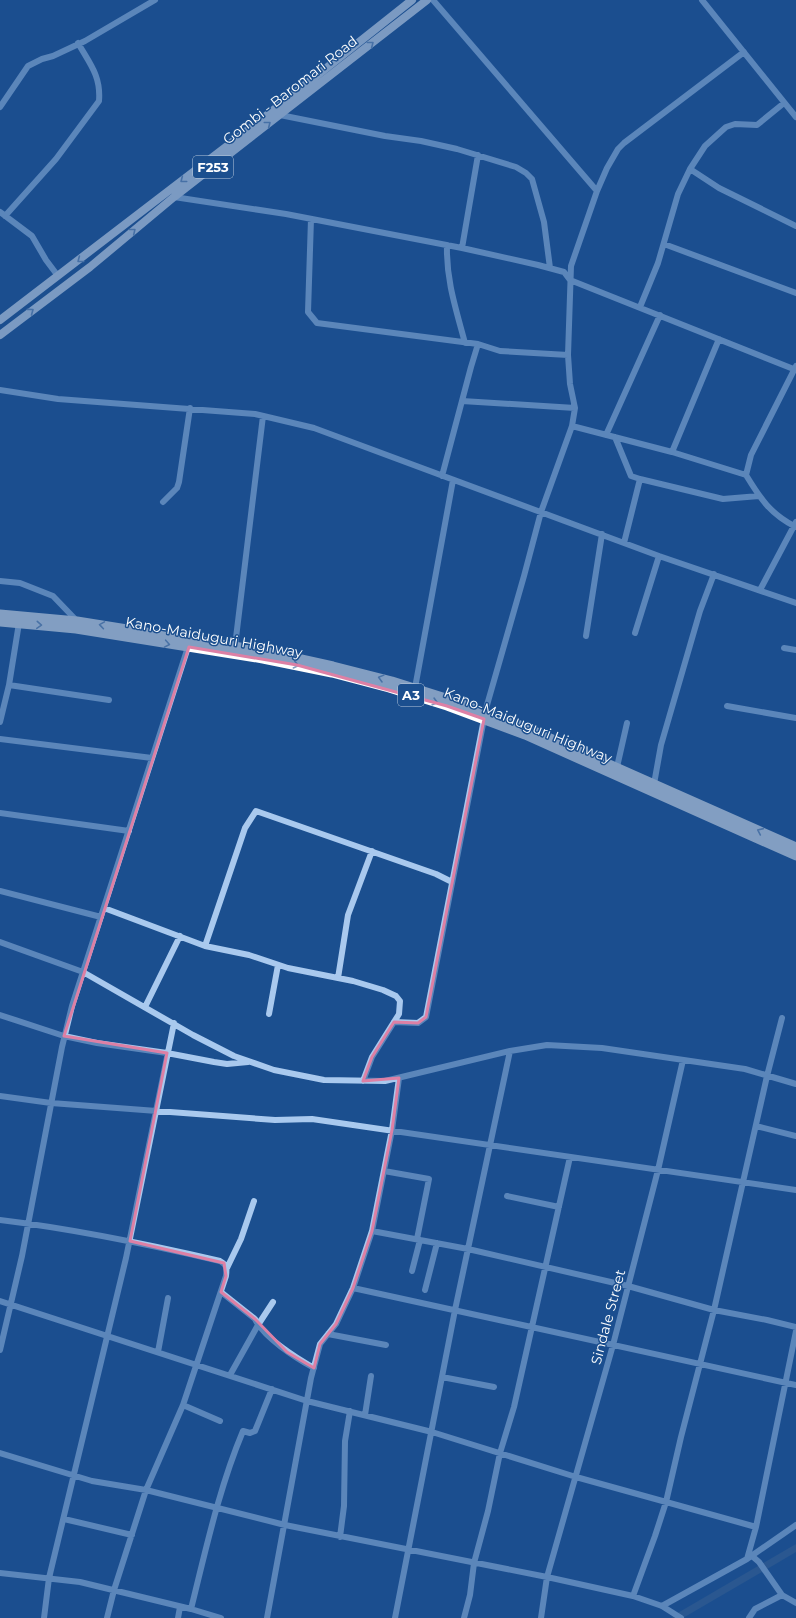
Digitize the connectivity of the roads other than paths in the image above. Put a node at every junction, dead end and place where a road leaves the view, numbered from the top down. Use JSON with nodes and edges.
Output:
{"nodes":[{"id":1,"x":155,"y":0,"type":"edge"},
{"id":2,"x":412,"y":0,"type":"edge"},
{"id":3,"x":427,"y":0,"type":"edge"},
{"id":4,"x":433,"y":0,"type":"edge"},
{"id":5,"x":702,"y":0,"type":"edge"},
{"id":6,"x":78,"y":43,"type":"junction"},
{"id":7,"x":744,"y":52,"type":"junction"},
{"id":8,"x":784,"y":102,"type":"junction"},
{"id":9,"x":0,"y":107,"type":"edge"},
{"id":10,"x":280,"y":115,"type":"junction"},
{"id":11,"x":796,"y":117,"type":"edge"},
{"id":12,"x":254,"y":130,"type":"junction"},
{"id":13,"x":478,"y":155,"type":"junction"},
{"id":14,"x":690,"y":169,"type":"junction"},
{"id":15,"x":597,"y":191,"type":"junction"},
{"id":16,"x":174,"y":197,"type":"junction"},
{"id":17,"x":3,"y":214,"type":"edge"},
{"id":18,"x":311,"y":219,"type":"junction"},
{"id":19,"x":796,"y":226,"type":"edge"},
{"id":20,"x":664,"y":244,"type":"junction"},
{"id":21,"x":447,"y":245,"type":"junction"},
{"id":22,"x":462,"y":248,"type":"junction"},
{"id":23,"x":550,"y":268,"type":"junction"},
{"id":24,"x":58,"y":276,"type":"junction"},
{"id":25,"x":570,"y":280,"type":"junction"},
{"id":26,"x":796,"y":293,"type":"edge"},
{"id":27,"x":640,"y":307,"type":"junction"},
{"id":28,"x":660,"y":315,"type":"junction"},
{"id":29,"x":0,"y":320,"type":"edge"},
{"id":30,"x":0,"y":335,"type":"edge"},
{"id":31,"x":719,"y":339,"type":"junction"},
{"id":32,"x":465,"y":343,"type":"junction"},
{"id":33,"x":478,"y":344,"type":"junction"},
{"id":34,"x":568,"y":355,"type":"junction"},
{"id":35,"x":796,"y":368,"type":"edge"},
{"id":36,"x":0,"y":390,"type":"edge"},
{"id":37,"x":462,"y":401,"type":"junction"},
{"id":38,"x":190,"y":408,"type":"junction"},
{"id":39,"x":575,"y":408,"type":"junction"},
{"id":40,"x":263,"y":416,"type":"junction"},
{"id":41,"x":572,"y":426,"type":"junction"},
{"id":42,"x":606,"y":435,"type":"junction"},
{"id":43,"x":615,"y":437,"type":"junction"},
{"id":44,"x":672,"y":452,"type":"junction"},
{"id":45,"x":746,"y":475,"type":"junction"},
{"id":46,"x":442,"y":476,"type":"junction"},
{"id":47,"x":453,"y":480,"type":"junction"},
{"id":48,"x":640,"y":480,"type":"junction"},
{"id":49,"x":759,"y":496,"type":"junction"},
{"id":50,"x":163,"y":502,"type":"dead end"},
{"id":51,"x":541,"y":512,"type":"junction"},
{"id":52,"x":795,"y":525,"type":"edge"},
{"id":53,"x":602,"y":534,"type":"junction"},
{"id":54,"x":624,"y":543,"type":"junction"},
{"id":55,"x":659,"y":556,"type":"junction"},
{"id":56,"x":714,"y":574,"type":"junction"},
{"id":57,"x":0,"y":581,"type":"edge"},
{"id":58,"x":760,"y":590,"type":"junction"},
{"id":59,"x":796,"y":602,"type":"edge"},
{"id":60,"x":0,"y":614,"type":"edge"},
{"id":61,"x":77,"y":621,"type":"junction"},
{"id":62,"x":0,"y":622,"type":"edge"},
{"id":63,"x":19,"y":623,"type":"junction"},
{"id":64,"x":635,"y":633,"type":"dead end"},
{"id":65,"x":586,"y":636,"type":"dead end"},
{"id":66,"x":189,"y":644,"type":"junction"},
{"id":67,"x":235,"y":646,"type":"junction"},
{"id":68,"x":784,"y":648,"type":"dead end"},
{"id":69,"x":796,"y":650,"type":"edge"},
{"id":70,"x":9,"y":685,"type":"junction"},
{"id":71,"x":415,"y":688,"type":"junction"},
{"id":72,"x":109,"y":700,"type":"dead end"},
{"id":73,"x":728,"y":706,"type":"dead end"},
{"id":74,"x":484,"y":716,"type":"junction"},
{"id":75,"x":796,"y":718,"type":"edge"},
{"id":76,"x":0,"y":722,"type":"edge"},
{"id":77,"x":627,"y":723,"type":"dead end"},
{"id":78,"x":0,"y":739,"type":"edge"},
{"id":79,"x":152,"y":758,"type":"junction"},
{"id":80,"x":617,"y":767,"type":"junction"},
{"id":81,"x":654,"y":784,"type":"junction"},
{"id":82,"x":0,"y":812,"type":"edge"},
{"id":83,"x":129,"y":831,"type":"junction"},
{"id":84,"x":796,"y":847,"type":"edge"},
{"id":85,"x":372,"y":851,"type":"junction"},
{"id":86,"x":796,"y":856,"type":"edge"},
{"id":87,"x":452,"y":882,"type":"junction"},
{"id":88,"x":0,"y":890,"type":"edge"},
{"id":89,"x":104,"y":908,"type":"junction"},
{"id":90,"x":101,"y":917,"type":"junction"},
{"id":91,"x":180,"y":936,"type":"junction"},
{"id":92,"x":0,"y":942,"type":"edge"},
{"id":93,"x":205,"y":946,"type":"junction"},
{"id":94,"x":278,"y":965,"type":"junction"},
{"id":95,"x":83,"y":972,"type":"junction"},
{"id":96,"x":338,"y":978,"type":"junction"},
{"id":97,"x":145,"y":1007,"type":"junction"},
{"id":98,"x":269,"y":1014,"type":"dead end"},
{"id":99,"x":0,"y":1015,"type":"edge"},
{"id":100,"x":782,"y":1018,"type":"dead end"},
{"id":101,"x":394,"y":1022,"type":"junction"},
{"id":102,"x":174,"y":1023,"type":"junction"},
{"id":103,"x":64,"y":1036,"type":"junction"},
{"id":104,"x":510,"y":1051,"type":"junction"},
{"id":105,"x":168,"y":1053,"type":"junction"},
{"id":106,"x":683,"y":1060,"type":"junction"},
{"id":107,"x":250,"y":1062,"type":"junction"},
{"id":108,"x":767,"y":1076,"type":"junction"},
{"id":109,"x":398,"y":1078,"type":"junction"},
{"id":110,"x":363,"y":1081,"type":"junction"},
{"id":111,"x":796,"y":1084,"type":"edge"},
{"id":112,"x":0,"y":1096,"type":"edge"},
{"id":113,"x":51,"y":1103,"type":"junction"},
{"id":114,"x":156,"y":1111,"type":"junction"},
{"id":115,"x":756,"y":1126,"type":"junction"},
{"id":116,"x":392,"y":1130,"type":"junction"},
{"id":117,"x":796,"y":1136,"type":"edge"},
{"id":118,"x":490,"y":1145,"type":"junction"},
{"id":119,"x":570,"y":1157,"type":"junction"},
{"id":120,"x":658,"y":1170,"type":"junction"},
{"id":121,"x":384,"y":1171,"type":"junction"},
{"id":122,"x":743,"y":1183,"type":"junction"},
{"id":123,"x":796,"y":1190,"type":"edge"},
{"id":124,"x":507,"y":1196,"type":"dead end"},
{"id":125,"x":254,"y":1201,"type":"dead end"},
{"id":126,"x":559,"y":1208,"type":"junction"},
{"id":127,"x":0,"y":1220,"type":"edge"},
{"id":128,"x":28,"y":1224,"type":"junction"},
{"id":129,"x":372,"y":1231,"type":"junction"},
{"id":130,"x":130,"y":1240,"type":"junction"},
{"id":131,"x":419,"y":1240,"type":"junction"},
{"id":132,"x":436,"y":1243,"type":"junction"},
{"id":133,"x":468,"y":1249,"type":"junction"},
{"id":134,"x":546,"y":1267,"type":"junction"},
{"id":135,"x":227,"y":1268,"type":"junction"},
{"id":136,"x":412,"y":1271,"type":"dead end"},
{"id":137,"x":628,"y":1286,"type":"junction"},
{"id":138,"x":353,"y":1288,"type":"junction"},
{"id":139,"x":425,"y":1290,"type":"dead end"},
{"id":140,"x":221,"y":1292,"type":"junction"},
{"id":141,"x":168,"y":1298,"type":"dead end"},
{"id":142,"x":0,"y":1301,"type":"edge"},
{"id":143,"x":273,"y":1302,"type":"dead end"},
{"id":144,"x":11,"y":1304,"type":"junction"},
{"id":145,"x":455,"y":1310,"type":"junction"},
{"id":146,"x":714,"y":1310,"type":"junction"},
{"id":147,"x":258,"y":1325,"type":"junction"},
{"id":148,"x":531,"y":1327,"type":"junction"},
{"id":149,"x":796,"y":1327,"type":"edge"},
{"id":150,"x":796,"y":1331,"type":"edge"},
{"id":151,"x":328,"y":1334,"type":"junction"},
{"id":152,"x":108,"y":1336,"type":"junction"},
{"id":153,"x":386,"y":1344,"type":"dead end"},
{"id":154,"x":613,"y":1345,"type":"junction"},
{"id":155,"x":0,"y":1350,"type":"edge"},
{"id":156,"x":158,"y":1352,"type":"junction"},
{"id":157,"x":196,"y":1364,"type":"junction"},
{"id":158,"x":700,"y":1364,"type":"junction"},
{"id":159,"x":314,"y":1368,"type":"junction"},
{"id":160,"x":230,"y":1375,"type":"junction"},
{"id":161,"x":370,"y":1376,"type":"dead end"},
{"id":162,"x":442,"y":1377,"type":"junction"},
{"id":163,"x":786,"y":1382,"type":"junction"},
{"id":164,"x":796,"y":1385,"type":"edge"},
{"id":165,"x":494,"y":1387,"type":"dead end"},
{"id":166,"x":272,"y":1389,"type":"junction"},
{"id":167,"x":307,"y":1400,"type":"junction"},
{"id":168,"x":183,"y":1405,"type":"junction"},
{"id":169,"x":350,"y":1411,"type":"junction"},
{"id":170,"x":365,"y":1415,"type":"junction"},
{"id":171,"x":220,"y":1421,"type":"dead end"},
{"id":172,"x":432,"y":1432,"type":"junction"},
{"id":173,"x":0,"y":1453,"type":"edge"},
{"id":174,"x":500,"y":1453,"type":"junction"},
{"id":175,"x":74,"y":1475,"type":"junction"},
{"id":176,"x":576,"y":1477,"type":"junction"},
{"id":177,"x":146,"y":1490,"type":"junction"},
{"id":178,"x":666,"y":1502,"type":"junction"},
{"id":179,"x":217,"y":1508,"type":"junction"},
{"id":180,"x":64,"y":1519,"type":"junction"},
{"id":181,"x":796,"y":1525,"type":"edge"},
{"id":182,"x":285,"y":1526,"type":"junction"},
{"id":183,"x":756,"y":1527,"type":"junction"},
{"id":184,"x":132,"y":1535,"type":"junction"},
{"id":185,"x":340,"y":1537,"type":"junction"},
{"id":186,"x":409,"y":1550,"type":"junction"},
{"id":187,"x":750,"y":1558,"type":"junction"},
{"id":188,"x":474,"y":1564,"type":"junction"},
{"id":189,"x":0,"y":1573,"type":"edge"},
{"id":190,"x":547,"y":1577,"type":"junction"},
{"id":191,"x":49,"y":1578,"type":"junction"},
{"id":192,"x":114,"y":1590,"type":"junction"},
{"id":193,"x":782,"y":1595,"type":"junction"},
{"id":194,"x":633,"y":1596,"type":"junction"},
{"id":195,"x":796,"y":1603,"type":"edge"},
{"id":196,"x":662,"y":1606,"type":"junction"},
{"id":197,"x":180,"y":1607,"type":"junction"},
{"id":198,"x":191,"y":1609,"type":"junction"},
{"id":199,"x":44,"y":1618,"type":"edge"},
{"id":200,"x":107,"y":1618,"type":"edge"},
{"id":201,"x":178,"y":1618,"type":"edge"},
{"id":202,"x":221,"y":1618,"type":"edge"},
{"id":203,"x":267,"y":1618,"type":"edge"},
{"id":204,"x":395,"y":1618,"type":"edge"},
{"id":205,"x":464,"y":1618,"type":"edge"},
{"id":206,"x":541,"y":1618,"type":"edge"},
{"id":207,"x":681,"y":1618,"type":"edge"},
{"id":208,"x":749,"y":1618,"type":"edge"}],
"edges":[{"from":1,"to":6,"type":"street"},
{"from":2,"to":12,"type":"main road","name":"Gombi - Baromari Road","number":"F253"},
{"from":10,"to":3,"type":"main road","name":"Gombi - Baromari Road","number":"F253","one_way":true},
{"from":4,"to":15,"type":"street"},
{"from":5,"to":7,"type":"street"},
{"from":6,"to":9,"type":"street"},
{"from":6,"to":17,"type":"street"},
{"from":7,"to":8,"type":"street"},
{"from":7,"to":15,"type":"street"},
{"from":8,"to":11,"type":"street"},
{"from":8,"to":14,"type":"street"},
{"from":12,"to":10,"type":"main road","name":"Gombi - Baromari Road","number":"F253","one_way":true},
{"from":10,"to":13,"type":"street"},
{"from":12,"to":16,"type":"main road","name":"Gombi - Baromari Road","number":"F253"},
{"from":12,"to":24,"type":"main road","name":"Gombi - Baromari Road","number":"F253","one_way":true},
{"from":13,"to":22,"type":"street"},
{"from":13,"to":23,"type":"street"},
{"from":14,"to":19,"type":"street"},
{"from":14,"to":20,"type":"street"},
{"from":15,"to":25,"type":"street"},
{"from":16,"to":18,"type":"street"},
{"from":30,"to":16,"type":"main road","name":"Gombi - Baromari Road","number":"F253","one_way":true},
{"from":17,"to":24,"type":"street"},
{"from":18,"to":21,"type":"street"},
{"from":18,"to":32,"type":"street"},
{"from":20,"to":26,"type":"street"},
{"from":20,"to":27,"type":"street"},
{"from":21,"to":22,"type":"street"},
{"from":21,"to":32,"type":"street"},
{"from":22,"to":23,"type":"street"},
{"from":23,"to":25,"type":"street"},
{"from":24,"to":29,"type":"main road","name":"Gombi - Baromari Road","number":"F253"},
{"from":25,"to":27,"type":"street"},
{"from":25,"to":34,"type":"street"},
{"from":27,"to":28,"type":"street"},
{"from":28,"to":31,"type":"street"},
{"from":28,"to":42,"type":"street"},
{"from":31,"to":35,"type":"street"},
{"from":31,"to":44,"type":"street"},
{"from":32,"to":33,"type":"street"},
{"from":33,"to":34,"type":"street"},
{"from":33,"to":37,"type":"street"},
{"from":34,"to":39,"type":"street"},
{"from":35,"to":45,"type":"street"},
{"from":36,"to":38,"type":"street"},
{"from":37,"to":39,"type":"street"},
{"from":37,"to":46,"type":"street"},
{"from":38,"to":40,"type":"street"},
{"from":38,"to":50,"type":"street"},
{"from":39,"to":41,"type":"street"},
{"from":40,"to":46,"type":"street"},
{"from":40,"to":67,"type":"street"},
{"from":41,"to":42,"type":"street"},
{"from":41,"to":51,"type":"street"},
{"from":42,"to":43,"type":"street"},
{"from":43,"to":44,"type":"street"},
{"from":43,"to":48,"type":"street"},
{"from":44,"to":45,"type":"street"},
{"from":45,"to":49,"type":"street"},
{"from":46,"to":47,"type":"street"},
{"from":47,"to":51,"type":"street"},
{"from":47,"to":71,"type":"street"},
{"from":48,"to":49,"type":"street"},
{"from":48,"to":54,"type":"street"},
{"from":49,"to":52,"type":"street"},
{"from":51,"to":53,"type":"street"},
{"from":51,"to":74,"type":"street"},
{"from":52,"to":58,"type":"street"},
{"from":53,"to":54,"type":"street"},
{"from":53,"to":65,"type":"street"},
{"from":54,"to":55,"type":"street"},
{"from":55,"to":56,"type":"street"},
{"from":55,"to":64,"type":"street"},
{"from":56,"to":58,"type":"street"},
{"from":56,"to":81,"type":"street"},
{"from":57,"to":61,"type":"street"},
{"from":58,"to":59,"type":"street"},
{"from":60,"to":61,"type":"highway","name":"Kano-Maiduguri Highway","number":"A3"},
{"from":66,"to":61,"type":"highway","name":"Kano-Maiduguri Highway","number":"A3","one_way":true},
{"from":62,"to":63,"type":"highway","name":"Kano-Maiduguri Highway","number":"A3"},
{"from":63,"to":66,"type":"highway","name":"Kano-Maiduguri Highway","number":"A3","one_way":true},
{"from":63,"to":70,"type":"street"},
{"from":66,"to":67,"type":"highway","name":"Kano-Maiduguri Highway","number":"A3"},
{"from":66,"to":74,"type":"highway","name":"Kano-Maiduguri Highway","number":"A3","one_way":true},
{"from":66,"to":79,"type":"street"},
{"from":71,"to":67,"type":"highway","name":"Kano-Maiduguri Highway","number":"A3","one_way":true},
{"from":68,"to":69,"type":"street"},
{"from":70,"to":72,"type":"street"},
{"from":70,"to":76,"type":"street"},
{"from":71,"to":74,"type":"highway","name":"Kano-Maiduguri Highway","number":"A3"},
{"from":73,"to":75,"type":"street"},
{"from":74,"to":80,"type":"highway","name":"Kano-Maiduguri Highway","number":"A3"},
{"from":74,"to":86,"type":"highway","name":"Kano-Maiduguri Highway","number":"A3"},
{"from":74,"to":87,"type":"street"},
{"from":77,"to":80,"type":"street"},
{"from":78,"to":79,"type":"street"},
{"from":79,"to":83,"type":"street"},
{"from":80,"to":81,"type":"highway","name":"Kano-Maiduguri Highway","number":"A3"},
{"from":84,"to":81,"type":"highway","name":"Kano-Maiduguri Highway","number":"A3","one_way":true},
{"from":82,"to":83,"type":"street"},
{"from":83,"to":89,"type":"street"},
{"from":85,"to":87,"type":"street"},
{"from":85,"to":93,"type":"street"},
{"from":85,"to":96,"type":"street"},
{"from":87,"to":101,"type":"street"},
{"from":88,"to":90,"type":"street"},
{"from":89,"to":90,"type":"street"},
{"from":89,"to":91,"type":"street"},
{"from":90,"to":95,"type":"street"},
{"from":91,"to":93,"type":"street"},
{"from":91,"to":97,"type":"street"},
{"from":92,"to":95,"type":"street"},
{"from":93,"to":94,"type":"street"},
{"from":94,"to":96,"type":"street"},
{"from":94,"to":98,"type":"street"},
{"from":95,"to":97,"type":"street"},
{"from":95,"to":103,"type":"street"},
{"from":96,"to":101,"type":"street"},
{"from":97,"to":102,"type":"street"},
{"from":99,"to":103,"type":"street"},
{"from":100,"to":108,"type":"street"},
{"from":101,"to":110,"type":"street"},
{"from":102,"to":105,"type":"street"},
{"from":102,"to":107,"type":"street"},
{"from":103,"to":105,"type":"street"},
{"from":103,"to":113,"type":"street"},
{"from":104,"to":106,"type":"street"},
{"from":104,"to":109,"type":"street"},
{"from":104,"to":118,"type":"street"},
{"from":105,"to":107,"type":"street"},
{"from":105,"to":114,"type":"street"},
{"from":106,"to":108,"type":"street"},
{"from":106,"to":120,"type":"street","name":"Sindale Street"},
{"from":107,"to":110,"type":"street"},
{"from":108,"to":111,"type":"street"},
{"from":108,"to":115,"type":"street"},
{"from":109,"to":110,"type":"street"},
{"from":109,"to":116,"type":"street"},
{"from":112,"to":113,"type":"street"},
{"from":113,"to":114,"type":"street"},
{"from":113,"to":128,"type":"street"},
{"from":114,"to":116,"type":"street"},
{"from":114,"to":130,"type":"street"},
{"from":115,"to":117,"type":"street"},
{"from":115,"to":122,"type":"street"},
{"from":116,"to":118,"type":"street"},
{"from":116,"to":121,"type":"street"},
{"from":118,"to":119,"type":"street"},
{"from":118,"to":133,"type":"street"},
{"from":119,"to":120,"type":"street"},
{"from":119,"to":126,"type":"street"},
{"from":120,"to":122,"type":"street"},
{"from":120,"to":137,"type":"street","name":"Sindale Street"},
{"from":121,"to":129,"type":"street"},
{"from":121,"to":131,"type":"street"},
{"from":122,"to":123,"type":"street"},
{"from":122,"to":146,"type":"street"},
{"from":124,"to":126,"type":"street"},
{"from":125,"to":135,"type":"street"},
{"from":126,"to":134,"type":"street"},
{"from":127,"to":128,"type":"street"},
{"from":128,"to":130,"type":"street"},
{"from":128,"to":144,"type":"street"},
{"from":129,"to":131,"type":"street"},
{"from":129,"to":138,"type":"street"},
{"from":130,"to":135,"type":"street"},
{"from":130,"to":152,"type":"street"},
{"from":131,"to":132,"type":"street"},
{"from":131,"to":136,"type":"street"},
{"from":132,"to":133,"type":"street"},
{"from":132,"to":139,"type":"street"},
{"from":133,"to":134,"type":"street"},
{"from":133,"to":145,"type":"street"},
{"from":134,"to":137,"type":"street"},
{"from":134,"to":148,"type":"street"},
{"from":135,"to":140,"type":"street"},
{"from":137,"to":146,"type":"street"},
{"from":137,"to":154,"type":"street","name":"Sindale Street"},
{"from":138,"to":145,"type":"street"},
{"from":138,"to":151,"type":"street"},
{"from":140,"to":147,"type":"street"},
{"from":140,"to":157,"type":"street"},
{"from":141,"to":156,"type":"street"},
{"from":142,"to":144,"type":"street"},
{"from":143,"to":147,"type":"street"},
{"from":144,"to":152,"type":"street"},
{"from":144,"to":155,"type":"street"},
{"from":145,"to":148,"type":"street"},
{"from":145,"to":162,"type":"street"},
{"from":146,"to":149,"type":"street"},
{"from":146,"to":158,"type":"street"},
{"from":147,"to":159,"type":"street"},
{"from":147,"to":160,"type":"street"},
{"from":148,"to":154,"type":"street"},
{"from":148,"to":174,"type":"street"},
{"from":150,"to":163,"type":"street"},
{"from":151,"to":153,"type":"street"},
{"from":151,"to":159,"type":"street"},
{"from":152,"to":156,"type":"street"},
{"from":152,"to":175,"type":"street"},
{"from":154,"to":158,"type":"street"},
{"from":154,"to":176,"type":"street","name":"Sindale Street"},
{"from":156,"to":157,"type":"street"},
{"from":157,"to":160,"type":"street"},
{"from":157,"to":168,"type":"street"},
{"from":158,"to":163,"type":"street"},
{"from":158,"to":178,"type":"street"},
{"from":159,"to":167,"type":"street"},
{"from":160,"to":166,"type":"street"},
{"from":161,"to":170,"type":"street"},
{"from":162,"to":165,"type":"street"},
{"from":162,"to":172,"type":"street"},
{"from":163,"to":164,"type":"street"},
{"from":163,"to":183,"type":"street"},
{"from":166,"to":167,"type":"street"},
{"from":166,"to":179,"type":"street"},
{"from":167,"to":169,"type":"street"},
{"from":167,"to":182,"type":"street"},
{"from":168,"to":171,"type":"street"},
{"from":168,"to":177,"type":"street"},
{"from":169,"to":170,"type":"street"},
{"from":169,"to":185,"type":"street"},
{"from":170,"to":172,"type":"street"},
{"from":172,"to":174,"type":"street"},
{"from":172,"to":186,"type":"street"},
{"from":173,"to":175,"type":"street"},
{"from":174,"to":176,"type":"street"},
{"from":174,"to":188,"type":"street"},
{"from":175,"to":177,"type":"street"},
{"from":175,"to":180,"type":"street"},
{"from":176,"to":178,"type":"street"},
{"from":176,"to":190,"type":"street","name":"Sindale Street"},
{"from":177,"to":179,"type":"street"},
{"from":177,"to":184,"type":"street"},
{"from":178,"to":183,"type":"street"},
{"from":178,"to":194,"type":"street"},
{"from":179,"to":182,"type":"street"},
{"from":179,"to":198,"type":"street"},
{"from":180,"to":184,"type":"street"},
{"from":180,"to":191,"type":"street"},
{"from":181,"to":187,"type":"street"},
{"from":182,"to":185,"type":"street"},
{"from":182,"to":203,"type":"street"},
{"from":183,"to":187,"type":"street"},
{"from":184,"to":192,"type":"street"},
{"from":185,"to":186,"type":"street"},
{"from":186,"to":188,"type":"street"},
{"from":186,"to":204,"type":"street"},
{"from":187,"to":193,"type":"street"},
{"from":187,"to":196,"type":"street"},
{"from":188,"to":190,"type":"street"},
{"from":188,"to":205,"type":"street"},
{"from":189,"to":191,"type":"street"},
{"from":190,"to":194,"type":"street"},
{"from":190,"to":206,"type":"street","name":"Sindale Street"},
{"from":191,"to":192,"type":"street"},
{"from":191,"to":199,"type":"street"},
{"from":192,"to":197,"type":"street"},
{"from":192,"to":200,"type":"street"},
{"from":193,"to":195,"type":"street"},
{"from":193,"to":208,"type":"street"},
{"from":194,"to":196,"type":"street"},
{"from":196,"to":207,"type":"street"},
{"from":197,"to":198,"type":"street"},
{"from":197,"to":201,"type":"street"},
{"from":198,"to":202,"type":"street"}]}
